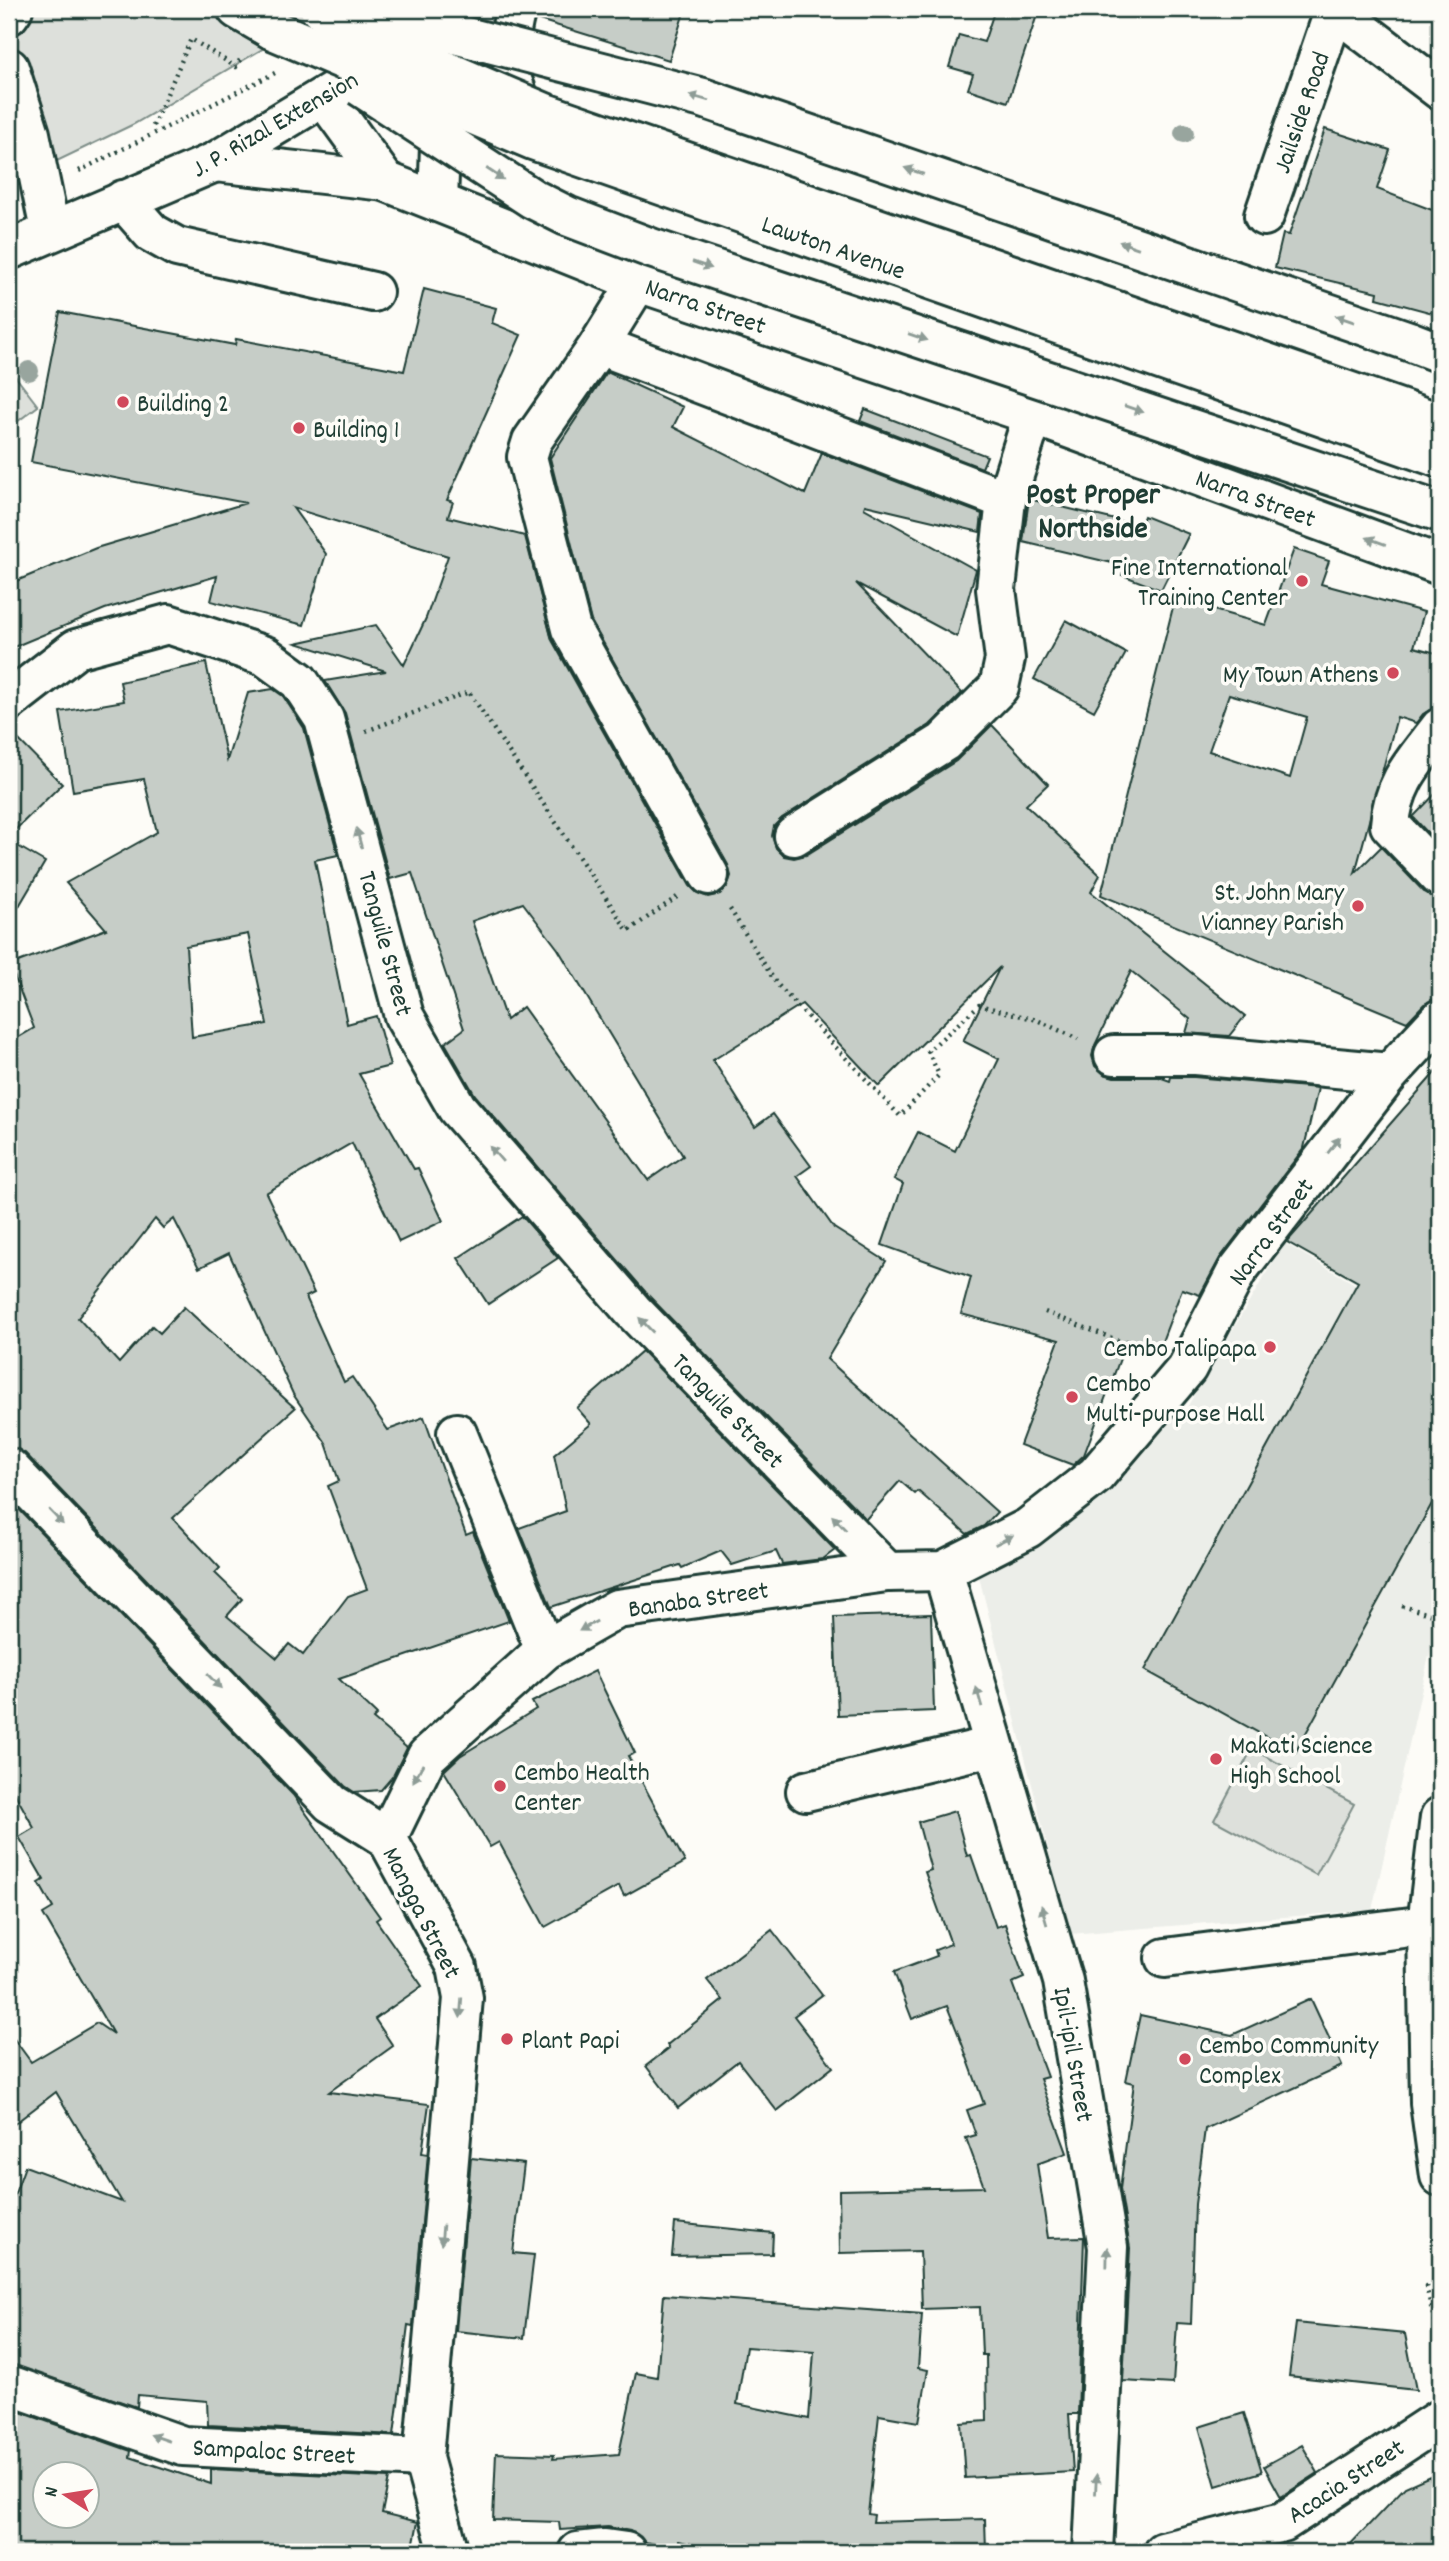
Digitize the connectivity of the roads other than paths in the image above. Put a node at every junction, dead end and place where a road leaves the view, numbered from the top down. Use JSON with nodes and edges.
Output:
{"nodes":[{"id":1,"x":13,"y":9,"type":"edge"},
{"id":2,"x":237,"y":9,"type":"edge"},
{"id":3,"x":320,"y":9,"type":"edge"},
{"id":4,"x":358,"y":9,"type":"edge"},
{"id":5,"x":450,"y":9,"type":"edge"},
{"id":6,"x":516,"y":9,"type":"edge"},
{"id":7,"x":1335,"y":10,"type":"edge"},
{"id":8,"x":9,"y":15,"type":"edge"},
{"id":9,"x":273,"y":30,"type":"junction"},
{"id":10,"x":386,"y":59,"type":"junction"},
{"id":11,"x":9,"y":68,"type":"edge"},
{"id":12,"x":1440,"y":90,"type":"edge"},
{"id":13,"x":324,"y":97,"type":"junction"},
{"id":14,"x":474,"y":99,"type":"junction"},
{"id":15,"x":539,"y":126,"type":"junction"},
{"id":16,"x":215,"y":162,"type":"junction"},
{"id":17,"x":385,"y":181,"type":"junction"},
{"id":18,"x":123,"y":200,"type":"junction"},
{"id":19,"x":438,"y":202,"type":"junction"},
{"id":20,"x":1264,"y":216,"type":"dead end"},
{"id":21,"x":50,"y":230,"type":"junction"},
{"id":22,"x":9,"y":250,"type":"edge"},
{"id":23,"x":638,"y":282,"type":"junction"},
{"id":24,"x":373,"y":292,"type":"dead end"},
{"id":25,"x":599,"y":345,"type":"junction"},
{"id":26,"x":1425,"y":347,"type":"edge"},
{"id":27,"x":1033,"y":415,"type":"junction"},
{"id":28,"x":1440,"y":423,"type":"edge"},
{"id":29,"x":1440,"y":440,"type":"edge"},
{"id":30,"x":1440,"y":458,"type":"edge"},
{"id":31,"x":1006,"y":500,"type":"junction"},
{"id":32,"x":1440,"y":512,"type":"edge"},
{"id":33,"x":1440,"y":565,"type":"edge"},
{"id":34,"x":9,"y":701,"type":"edge"},
{"id":35,"x":1440,"y":728,"type":"edge"},
{"id":36,"x":794,"y":836,"type":"dead end"},
{"id":37,"x":709,"y":875,"type":"road end"},
{"id":38,"x":1440,"y":877,"type":"edge"},
{"id":39,"x":1440,"y":1018,"type":"edge"},
{"id":40,"x":1114,"y":1055,"type":"road end"},
{"id":41,"x":1390,"y":1073,"type":"junction"},
{"id":42,"x":457,"y":1433,"type":"dead end"},
{"id":43,"x":9,"y":1468,"type":"edge"},
{"id":44,"x":943,"y":1571,"type":"junction"},
{"id":45,"x":887,"y":1572,"type":"junction"},
{"id":46,"x":545,"y":1650,"type":"junction"},
{"id":47,"x":993,"y":1746,"type":"junction"},
{"id":48,"x":806,"y":1791,"type":"dead end"},
{"id":49,"x":1440,"y":1817,"type":"edge"},
{"id":50,"x":387,"y":1838,"type":"junction"},
{"id":51,"x":1427,"y":1925,"type":"junction"},
{"id":52,"x":1165,"y":1958,"type":"dead end"},
{"id":53,"x":1440,"y":2176,"type":"edge"},
{"id":54,"x":9,"y":2385,"type":"edge"},
{"id":55,"x":1440,"y":2419,"type":"edge"},
{"id":56,"x":423,"y":2458,"type":"junction"},
{"id":57,"x":449,"y":2552,"type":"edge"},
{"id":58,"x":578,"y":2552,"type":"edge"},
{"id":59,"x":626,"y":2552,"type":"edge"},
{"id":60,"x":1093,"y":2552,"type":"edge"},
{"id":61,"x":1163,"y":2552,"type":"edge"}],
"edges":[{"from":1,"to":8,"type":"street"},
{"from":2,"to":9,"type":"street","name":"Lawton Avenue"},
{"from":3,"to":28,"type":"street","name":"Lawton Avenue","bridge":true},
{"from":26,"to":4,"type":"street","one_way":true,"bridge":true},
{"from":5,"to":10,"type":"street","name":"J. P. Rizal Extension"},
{"from":6,"to":15,"type":"street"},
{"from":7,"to":12,"type":"street"},
{"from":7,"to":20,"type":"street","name":"Jailside Road"},
{"from":9,"to":30,"type":"street","name":"Lawton Avenue","bridge":true},
{"from":9,"to":32,"type":"street","one_way":true,"bridge":true},
{"from":10,"to":13,"type":"street","name":"J. P. Rizal Extension"},
{"from":10,"to":14,"type":"street","name":"Lawton Avenue"},
{"from":11,"to":21,"type":"street"},
{"from":13,"to":16,"type":"street","name":"J. P. Rizal Extension"},
{"from":13,"to":17,"type":"street"},
{"from":14,"to":15,"type":"street","name":"Lawton Avenue"},
{"from":14,"to":19,"type":"street"},
{"from":15,"to":29,"type":"street","name":"Lawton Avenue"},
{"from":16,"to":17,"type":"street","name":"Narra Street"},
{"from":16,"to":18,"type":"street","name":"J. P. Rizal Extension"},
{"from":17,"to":19,"type":"street","name":"Narra Street"},
{"from":18,"to":21,"type":"street","name":"J. P. Rizal Extension"},
{"from":18,"to":24,"type":"street"},
{"from":19,"to":23,"type":"street","name":"Narra Street"},
{"from":21,"to":22,"type":"street","name":"J. P. Rizal Extension"},
{"from":23,"to":25,"type":"street"},
{"from":23,"to":27,"type":"street","name":"Narra Street"},
{"from":25,"to":31,"type":"street"},
{"from":25,"to":37,"type":"street"},
{"from":27,"to":31,"type":"street"},
{"from":33,"to":27,"type":"street","name":"Narra Street","one_way":true},
{"from":31,"to":36,"type":"street"},
{"from":45,"to":34,"type":"street","name":"Tanguile Street","one_way":true},
{"from":35,"to":38,"type":"street"},
{"from":39,"to":41,"type":"street","name":"Narra Street"},
{"from":40,"to":41,"type":"street"},
{"from":44,"to":41,"type":"street","name":"Narra Street","one_way":true},
{"from":42,"to":46,"type":"street"},
{"from":43,"to":50,"type":"street","name":"Mangga Street","one_way":true},
{"from":44,"to":45,"type":"street","name":"Banaba Street"},
{"from":47,"to":44,"type":"street","name":"Ipil-ipil Street","one_way":true},
{"from":45,"to":46,"type":"street","name":"Banaba Street","one_way":true},
{"from":46,"to":50,"type":"street","name":"Banaba Street","one_way":true},
{"from":47,"to":48,"type":"street"},
{"from":60,"to":47,"type":"street","name":"Ipil-ipil Street","one_way":true},
{"from":49,"to":51,"type":"street"},
{"from":50,"to":56,"type":"street","name":"Mangga Street","one_way":true},
{"from":51,"to":52,"type":"street"},
{"from":51,"to":53,"type":"street"},
{"from":56,"to":54,"type":"street","name":"Sampaloc Street","one_way":true},
{"from":55,"to":61,"type":"street","name":"Acacia Street"},
{"from":56,"to":57,"type":"street","name":"Mangga Street"},
{"from":58,"to":59,"type":"street"}]}
